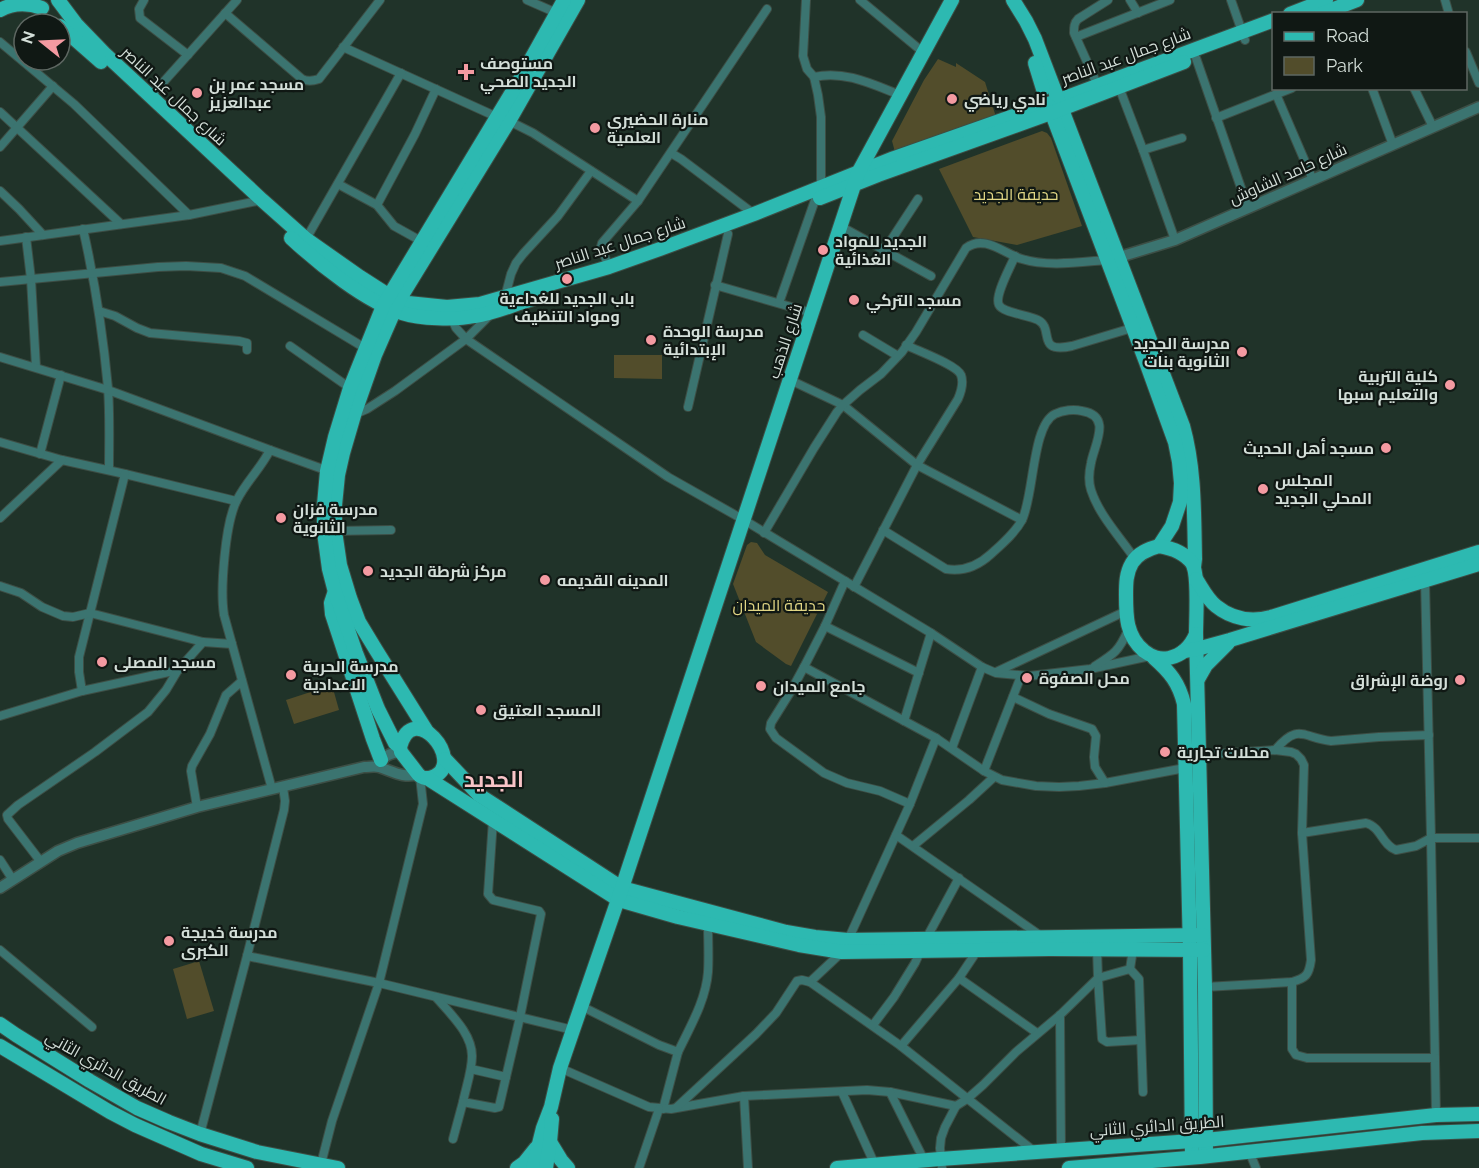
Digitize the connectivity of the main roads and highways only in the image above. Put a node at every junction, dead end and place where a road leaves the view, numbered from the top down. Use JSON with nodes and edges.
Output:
{"nodes":[{"id":1,"x":6,"y":0,"type":"edge"},
{"id":2,"x":58,"y":0,"type":"edge"},
{"id":3,"x":564,"y":0,"type":"edge"},
{"id":4,"x":578,"y":0,"type":"edge"},
{"id":5,"x":952,"y":0,"type":"edge"},
{"id":6,"x":1326,"y":0,"type":"edge"},
{"id":7,"x":1357,"y":0,"type":"edge"},
{"id":8,"x":1008,"y":1,"type":"edge"},
{"id":9,"x":37,"y":4,"type":"edge"},
{"id":10,"x":0,"y":10,"type":"edge"},
{"id":11,"x":1341,"y":10,"type":"edge"},
{"id":12,"x":1295,"y":12,"type":"edge"},
{"id":13,"x":562,"y":15,"type":"junction"},
{"id":14,"x":1272,"y":21,"type":"edge"},
{"id":15,"x":1272,"y":30,"type":"edge"},
{"id":16,"x":1244,"y":35,"type":"junction"},
{"id":17,"x":72,"y":37,"type":"edge"},
{"id":18,"x":1043,"y":89,"type":"dead end"},
{"id":19,"x":1055,"y":106,"type":"junction"},
{"id":20,"x":503,"y":119,"type":"junction"},
{"id":21,"x":877,"y":139,"type":"junction"},
{"id":22,"x":894,"y":159,"type":"junction"},
{"id":23,"x":856,"y":179,"type":"junction"},
{"id":24,"x":818,"y":194,"type":"junction"},
{"id":25,"x":256,"y":201,"type":"junction"},
{"id":26,"x":1113,"y":259,"type":"junction"},
{"id":27,"x":391,"y":303,"type":"junction"},
{"id":28,"x":449,"y":313,"type":"junction"},
{"id":29,"x":349,"y":411,"type":"junction"},
{"id":30,"x":330,"y":531,"type":"junction"},
{"id":31,"x":1159,"y":546,"type":"junction"},
{"id":32,"x":1479,"y":552,"type":"edge"},
{"id":33,"x":1479,"y":564,"type":"edge"},
{"id":34,"x":1195,"y":573,"type":"junction"},
{"id":35,"x":335,"y":592,"type":"junction"},
{"id":36,"x":1230,"y":640,"type":"junction"},
{"id":37,"x":1190,"y":650,"type":"junction"},
{"id":38,"x":1152,"y":657,"type":"junction"},
{"id":39,"x":1197,"y":681,"type":"junction"},
{"id":40,"x":426,"y":730,"type":"junction"},
{"id":41,"x":400,"y":749,"type":"junction"},
{"id":42,"x":445,"y":759,"type":"junction"},
{"id":43,"x":1190,"y":760,"type":"junction"},
{"id":44,"x":379,"y":763,"type":"road end"},
{"id":45,"x":422,"y":776,"type":"junction"},
{"id":46,"x":620,"y":894,"type":"junction"},
{"id":47,"x":1197,"y":943,"type":"junction"},
{"id":48,"x":923,"y":945,"type":"junction"},
{"id":49,"x":845,"y":946,"type":"junction"},
{"id":50,"x":0,"y":1024,"type":"edge"},
{"id":51,"x":0,"y":1046,"type":"edge"},
{"id":52,"x":1479,"y":1114,"type":"edge"},
{"id":53,"x":1479,"y":1131,"type":"edge"},
{"id":54,"x":1192,"y":1140,"type":"junction"},
{"id":55,"x":1206,"y":1140,"type":"junction"},
{"id":56,"x":545,"y":1141,"type":"junction"},
{"id":57,"x":1199,"y":1162,"type":"edge"},
{"id":58,"x":941,"y":1163,"type":"edge"},
{"id":59,"x":247,"y":1168,"type":"edge"},
{"id":60,"x":338,"y":1168,"type":"edge"},
{"id":61,"x":517,"y":1168,"type":"edge"},
{"id":62,"x":533,"y":1168,"type":"edge"},
{"id":63,"x":546,"y":1168,"type":"edge"},
{"id":64,"x":568,"y":1168,"type":"edge"},
{"id":65,"x":837,"y":1168,"type":"edge"},
{"id":66,"x":1069,"y":1168,"type":"edge"}],
"edges":[{"from":1,"to":10,"type":"main road"},
{"from":2,"to":25,"type":"main road","name":"شارع جمال عبد الناصر"},
{"from":3,"to":13,"type":"main road"},
{"from":4,"to":13,"type":"main road"},
{"from":5,"to":21,"type":"main road","name":"شارع الذهب"},
{"from":6,"to":12,"type":"main road"},
{"from":7,"to":11,"type":"main road"},
{"from":8,"to":18,"type":"main road"},
{"from":8,"to":19,"type":"main road"},
{"from":9,"to":10,"type":"main road"},
{"from":13,"to":20,"type":"main road"},
{"from":14,"to":16,"type":"main road","name":"شارع جمال عبد الناصر"},
{"from":15,"to":16,"type":"main road","name":"شارع جمال عبد الناصر"},
{"from":16,"to":19,"type":"main road","name":"شارع جمال عبد الناصر"},
{"from":16,"to":19,"type":"main road","name":"شارع جمال عبد الناصر"},
{"from":17,"to":25,"type":"main road","name":"شارع جمال عبد الناصر"},
{"from":19,"to":22,"type":"main road","name":"شارع جمال عبد الناصر"},
{"from":19,"to":23,"type":"main road","name":"شارع جمال عبد الناصر"},
{"from":19,"to":26,"type":"main road"},
{"from":20,"to":27,"type":"main road"},
{"from":20,"to":27,"type":"main road"},
{"from":21,"to":22,"type":"main road"},
{"from":21,"to":23,"type":"main road","name":"شارع الذهب"},
{"from":22,"to":23,"type":"main road","name":"شارع جمال عبد الناصر"},
{"from":23,"to":24,"type":"main road","name":"شارع جمال عبد الناصر"},
{"from":23,"to":46,"type":"main road","name":"شارع الذهب"},
{"from":24,"to":28,"type":"main road","name":"شارع جمال عبد الناصر"},
{"from":24,"to":28,"type":"main road","name":"شارع جمال عبد الناصر"},
{"from":25,"to":27,"type":"main road","name":"شارع جمال عبد الناصر"},
{"from":25,"to":27,"type":"main road","name":"شارع جمال عبد الناصر"},
{"from":26,"to":31,"type":"main road"},
{"from":26,"to":34,"type":"main road"},
{"from":27,"to":28,"type":"main road","name":"شارع جمال عبد الناصر"},
{"from":27,"to":29,"type":"main road"},
{"from":27,"to":29,"type":"main road"},
{"from":29,"to":30,"type":"main road"},
{"from":30,"to":35,"type":"main road"},
{"from":30,"to":40,"type":"main road"},
{"from":31,"to":34,"type":"main road"},
{"from":31,"to":38,"type":"main road"},
{"from":32,"to":34,"type":"main road"},
{"from":33,"to":36,"type":"main road"},
{"from":34,"to":37,"type":"main road"},
{"from":35,"to":41,"type":"main road"},
{"from":35,"to":44,"type":"main road"},
{"from":36,"to":37,"type":"main road"},
{"from":36,"to":39,"type":"main road"},
{"from":37,"to":38,"type":"main road"},
{"from":37,"to":39,"type":"main road"},
{"from":38,"to":43,"type":"main road"},
{"from":39,"to":43,"type":"main road"},
{"from":40,"to":41,"type":"main road"},
{"from":40,"to":42,"type":"main road"},
{"from":41,"to":45,"type":"main road"},
{"from":42,"to":45,"type":"main road"},
{"from":42,"to":46,"type":"main road"},
{"from":43,"to":47,"type":"main road"},
{"from":45,"to":46,"type":"main road"},
{"from":46,"to":49,"type":"main road"},
{"from":46,"to":49,"type":"main road"},
{"from":46,"to":56,"type":"main road","name":"شارع الذهب"},
{"from":47,"to":48,"type":"main road"},
{"from":47,"to":48,"type":"main road"},
{"from":47,"to":54,"type":"main road"},
{"from":47,"to":55,"type":"main road"},
{"from":48,"to":49,"type":"main road"},
{"from":50,"to":60,"type":"main road","name":"الطريق الدائري الثاني"},
{"from":51,"to":59,"type":"main road","name":"الطريق الدائري الثاني"},
{"from":52,"to":55,"type":"main road","name":"الطريق الدائري الثاني"},
{"from":53,"to":57,"type":"main road","name":"الطريق الدائري الثاني"},
{"from":54,"to":55,"type":"main road","name":"الطريق الدائري الثاني"},
{"from":54,"to":57,"type":"main road"},
{"from":54,"to":58,"type":"main road","name":"الطريق الدائري الثاني"},
{"from":55,"to":57,"type":"main road"},
{"from":56,"to":61,"type":"main road"},
{"from":56,"to":62,"type":"main road"},
{"from":56,"to":63,"type":"main road"},
{"from":56,"to":64,"type":"main road"},
{"from":57,"to":66,"type":"main road","name":"الطريق الدائري الثاني"},
{"from":58,"to":65,"type":"main road","name":"الطريق الدائري الثاني"}]}
